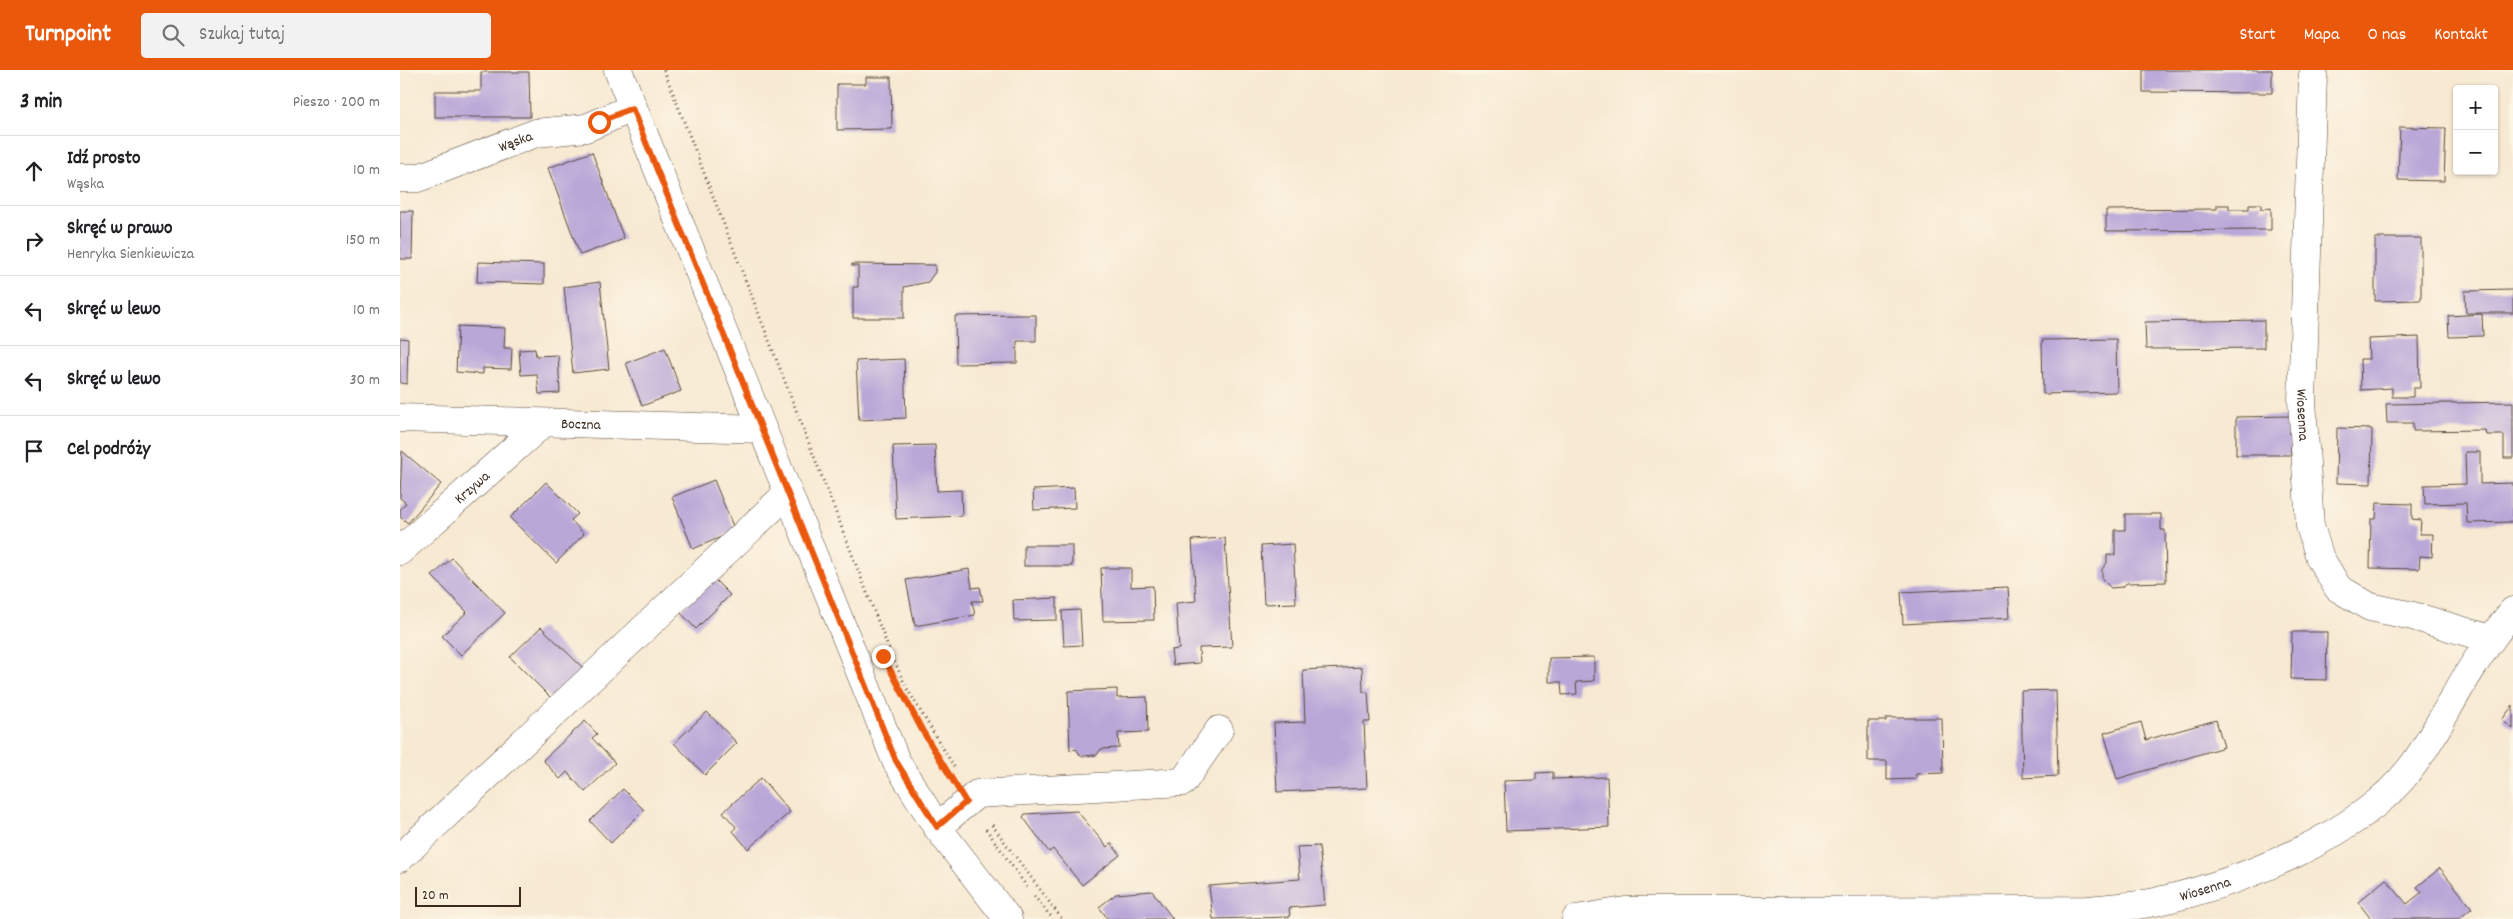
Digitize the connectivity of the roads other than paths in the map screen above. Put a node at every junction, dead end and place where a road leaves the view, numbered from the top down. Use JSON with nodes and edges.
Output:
{"nodes":[{"id":1,"x":618,"y":70,"type":"edge"},
{"id":2,"x":2313,"y":75,"type":"dead end"},
{"id":3,"x":632,"y":108,"type":"junction"},
{"id":4,"x":400,"y":178,"type":"edge"},
{"id":5,"x":400,"y":418,"type":"edge"},
{"id":6,"x":543,"y":423,"type":"junction"},
{"id":7,"x":762,"y":429,"type":"junction"},
{"id":8,"x":788,"y":493,"type":"junction"},
{"id":9,"x":400,"y":552,"type":"edge"},
{"id":10,"x":2513,"y":610,"type":"edge"},
{"id":11,"x":2490,"y":639,"type":"junction"},
{"id":12,"x":1219,"y":730,"type":"dead end"},
{"id":13,"x":937,"y":827,"type":"junction"},
{"id":14,"x":400,"y":858,"type":"edge"},
{"id":15,"x":1008,"y":919,"type":"edge"},
{"id":16,"x":1576,"y":919,"type":"edge"}],
"edges":[{"from":1,"to":3,"type":"street"},
{"from":2,"to":11,"type":"street","name":"Wiosenna"},
{"from":3,"to":4,"type":"street","name":"Wąska"},
{"from":3,"to":7,"type":"street"},
{"from":5,"to":6,"type":"street","name":"Boczna"},
{"from":6,"to":7,"type":"street","name":"Boczna"},
{"from":6,"to":9,"type":"street","name":"Krzywa"},
{"from":7,"to":8,"type":"street"},
{"from":8,"to":13,"type":"street"},
{"from":8,"to":14,"type":"street"},
{"from":10,"to":11,"type":"street","name":"Wiosenna"},
{"from":11,"to":16,"type":"street","name":"Wiosenna"},
{"from":12,"to":13,"type":"street"},
{"from":13,"to":15,"type":"street"}]}
